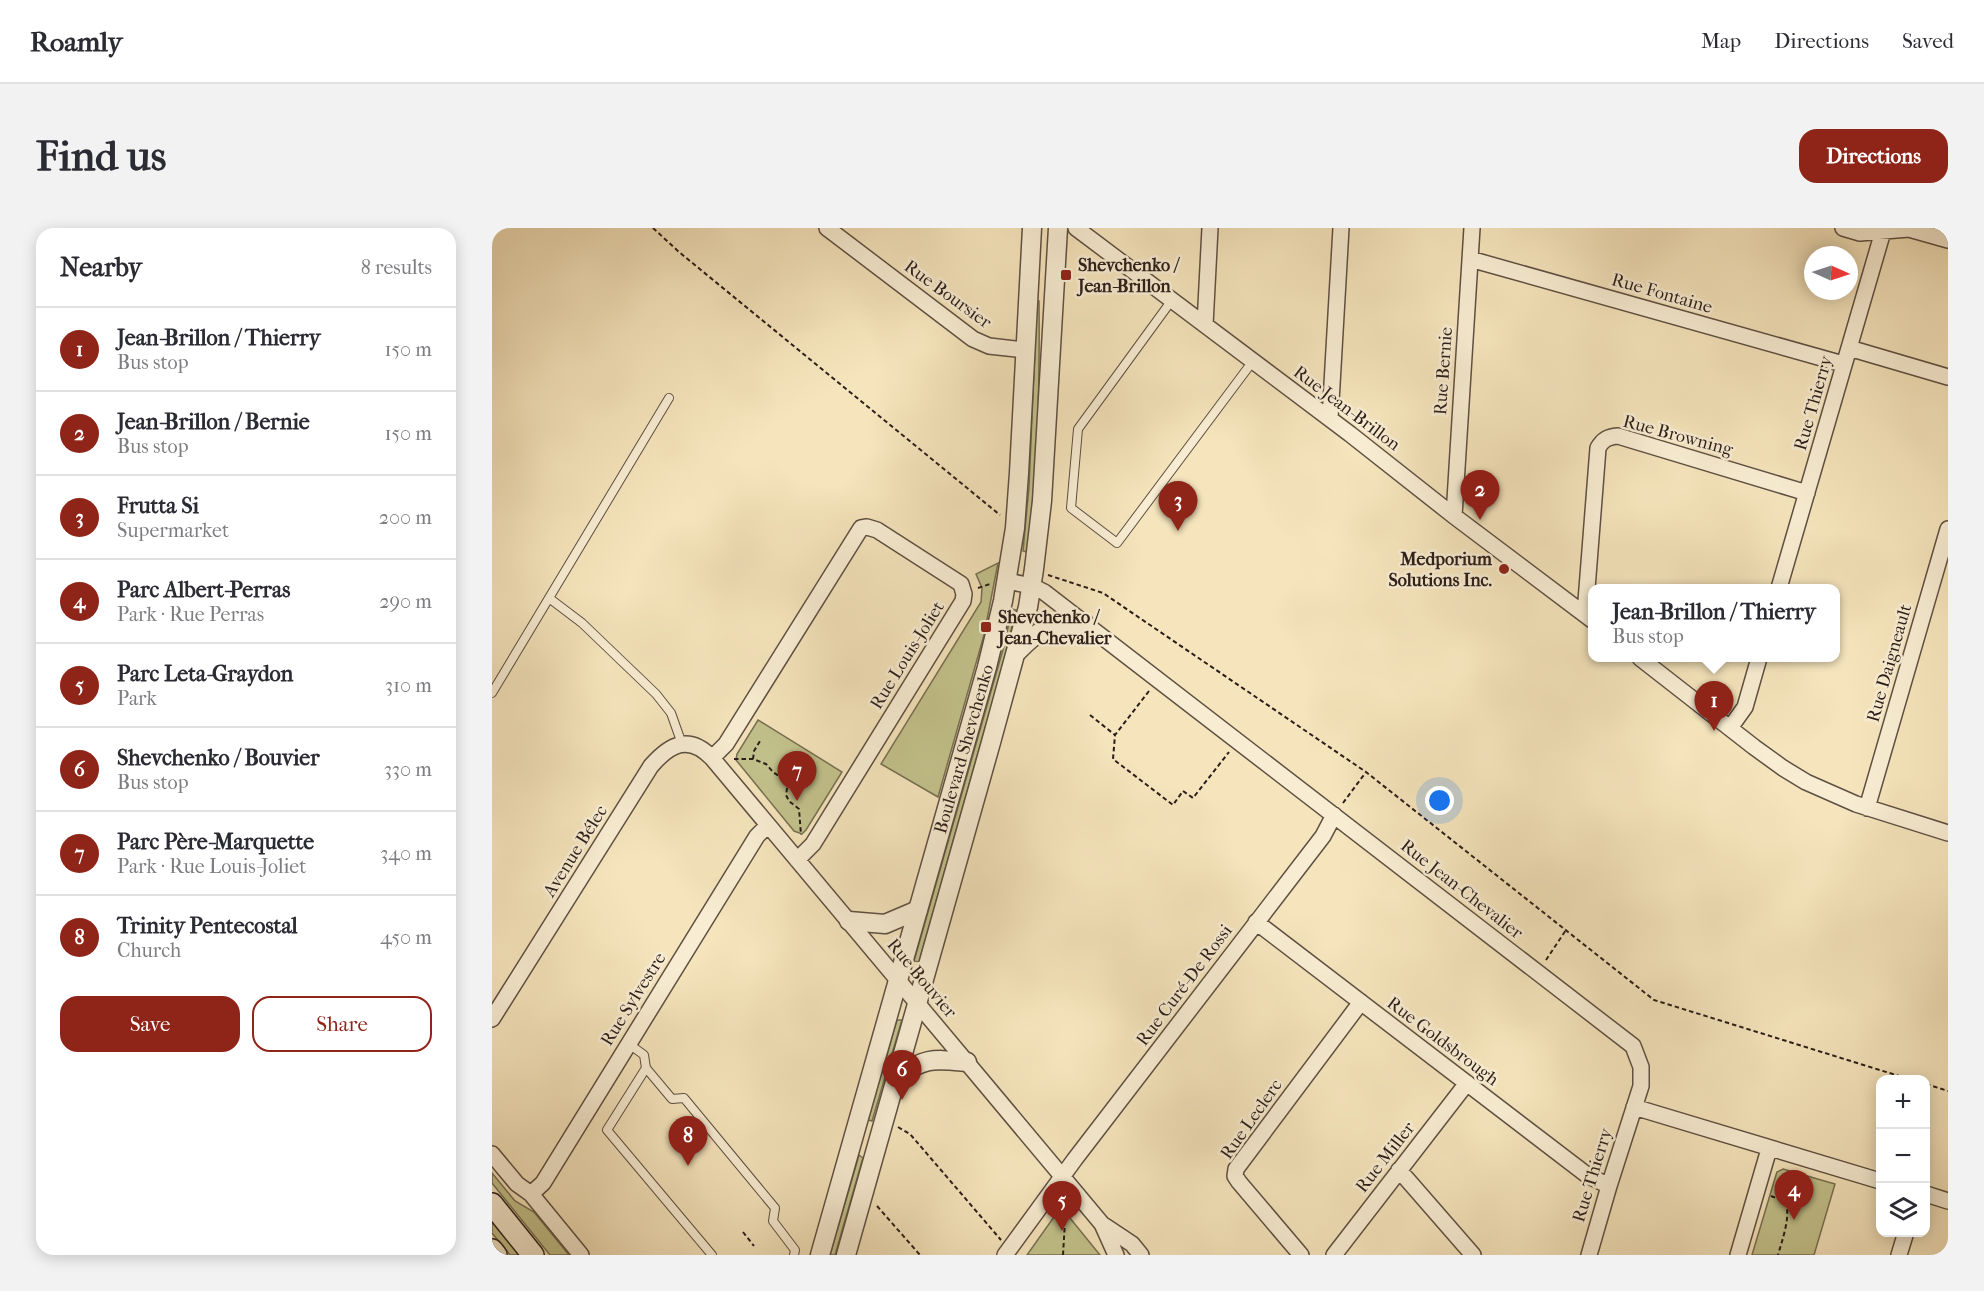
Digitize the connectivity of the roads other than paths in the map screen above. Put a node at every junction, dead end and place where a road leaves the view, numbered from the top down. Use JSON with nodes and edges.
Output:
{"nodes":[{"id":1,"x":827,"y":228,"type":"edge"},
{"id":2,"x":1032,"y":228,"type":"edge"},
{"id":3,"x":1058,"y":228,"type":"edge"},
{"id":4,"x":1076,"y":228,"type":"edge"},
{"id":5,"x":1210,"y":228,"type":"edge"},
{"id":6,"x":1341,"y":228,"type":"edge"},
{"id":7,"x":1472,"y":228,"type":"edge"},
{"id":8,"x":1843,"y":228,"type":"edge"},
{"id":9,"x":1884,"y":230,"type":"edge"},
{"id":10,"x":1948,"y":240,"type":"edge"},
{"id":11,"x":1470,"y":259,"type":"junction"},
{"id":12,"x":1172,"y":300,"type":"junction"},
{"id":13,"x":1205,"y":325,"type":"junction"},
{"id":14,"x":1849,"y":348,"type":"junction"},
{"id":15,"x":1025,"y":350,"type":"junction"},
{"id":16,"x":1253,"y":361,"type":"junction"},
{"id":17,"x":1843,"y":364,"type":"junction"},
{"id":18,"x":1948,"y":377,"type":"edge"},
{"id":19,"x":669,"y":398,"type":"dead end"},
{"id":20,"x":1330,"y":419,"type":"junction"},
{"id":21,"x":1807,"y":493,"type":"junction"},
{"id":22,"x":1454,"y":516,"type":"junction"},
{"id":23,"x":1948,"y":529,"type":"edge"},
{"id":24,"x":1007,"y":581,"type":"junction"},
{"id":25,"x":1591,"y":584,"type":"edge"},
{"id":26,"x":1780,"y":584,"type":"edge"},
{"id":27,"x":1032,"y":586,"type":"junction"},
{"id":28,"x":549,"y":598,"type":"junction"},
{"id":29,"x":1588,"y":616,"type":"edge"},
{"id":30,"x":1085,"y":624,"type":"junction"},
{"id":31,"x":1017,"y":652,"type":"junction"},
{"id":32,"x":1646,"y":662,"type":"edge"},
{"id":33,"x":1758,"y":662,"type":"edge"},
{"id":34,"x":492,"y":693,"type":"edge"},
{"id":35,"x":1730,"y":728,"type":"junction"},
{"id":36,"x":682,"y":744,"type":"junction"},
{"id":37,"x":712,"y":758,"type":"junction"},
{"id":38,"x":1867,"y":808,"type":"junction"},
{"id":39,"x":1334,"y":815,"type":"junction"},
{"id":40,"x":768,"y":825,"type":"junction"},
{"id":41,"x":1948,"y":833,"type":"edge"},
{"id":42,"x":797,"y":860,"type":"junction"},
{"id":43,"x":918,"y":910,"type":"junction"},
{"id":44,"x":849,"y":921,"type":"junction"},
{"id":45,"x":1256,"y":922,"type":"junction"},
{"id":46,"x":898,"y":981,"type":"junction"},
{"id":47,"x":1361,"y":1002,"type":"junction"},
{"id":48,"x":917,"y":1003,"type":"junction"},
{"id":49,"x":492,"y":1019,"type":"edge"},
{"id":50,"x":629,"y":1044,"type":"junction"},
{"id":51,"x":967,"y":1062,"type":"junction"},
{"id":52,"x":646,"y":1068,"type":"junction"},
{"id":53,"x":896,"y":1077,"type":"junction"},
{"id":54,"x":1467,"y":1083,"type":"junction"},
{"id":55,"x":1634,"y":1107,"type":"junction"},
{"id":56,"x":1770,"y":1149,"type":"junction"},
{"id":57,"x":492,"y":1154,"type":"edge"},
{"id":58,"x":1399,"y":1170,"type":"junction"},
{"id":59,"x":1063,"y":1177,"type":"junction"},
{"id":60,"x":1876,"y":1180,"type":"edge"},
{"id":61,"x":1609,"y":1186,"type":"junction"},
{"id":62,"x":531,"y":1194,"type":"junction"},
{"id":63,"x":1930,"y":1195,"type":"edge"},
{"id":64,"x":1948,"y":1201,"type":"edge"},
{"id":65,"x":492,"y":1204,"type":"edge"},
{"id":66,"x":1102,"y":1224,"type":"junction"},
{"id":67,"x":1905,"y":1237,"type":"edge"},
{"id":68,"x":492,"y":1250,"type":"edge"},
{"id":69,"x":496,"y":1255,"type":"edge"},
{"id":70,"x":533,"y":1255,"type":"edge"},
{"id":71,"x":581,"y":1255,"type":"edge"},
{"id":72,"x":712,"y":1255,"type":"edge"},
{"id":73,"x":794,"y":1255,"type":"edge"},
{"id":74,"x":820,"y":1255,"type":"edge"},
{"id":75,"x":846,"y":1255,"type":"edge"},
{"id":76,"x":1005,"y":1255,"type":"edge"},
{"id":77,"x":1116,"y":1255,"type":"edge"},
{"id":78,"x":1141,"y":1255,"type":"edge"},
{"id":79,"x":1301,"y":1255,"type":"edge"},
{"id":80,"x":1334,"y":1255,"type":"edge"},
{"id":81,"x":1473,"y":1255,"type":"edge"},
{"id":82,"x":1589,"y":1255,"type":"edge"},
{"id":83,"x":1738,"y":1255,"type":"edge"},
{"id":84,"x":1899,"y":1255,"type":"edge"}],
"edges":[{"from":1,"to":15,"type":"street","name":"Rue Boursier"},
{"from":2,"to":15,"type":"street","name":"Boulevard Shevchenko"},
{"from":3,"to":27,"type":"street","name":"Boulevard Shevchenko"},
{"from":4,"to":12,"type":"street","name":"Rue Jean-Brillon"},
{"from":5,"to":13,"type":"street"},
{"from":6,"to":20,"type":"street"},
{"from":7,"to":11,"type":"street","name":"Rue Bernie"},
{"from":8,"to":9,"type":"street"},
{"from":9,"to":10,"type":"street"},
{"from":9,"to":14,"type":"street","name":"Rue Thierry"},
{"from":11,"to":17,"type":"street","name":"Rue Fontaine"},
{"from":11,"to":22,"type":"street","name":"Rue Bernie"},
{"from":12,"to":13,"type":"street","name":"Rue Jean-Brillon"},
{"from":12,"to":16,"type":"lane"},
{"from":13,"to":16,"type":"street","name":"Rue Jean-Brillon"},
{"from":14,"to":17,"type":"street","name":"Rue Thierry"},
{"from":14,"to":18,"type":"street"},
{"from":15,"to":24,"type":"street","name":"Boulevard Shevchenko"},
{"from":16,"to":20,"type":"street","name":"Rue Jean-Brillon"},
{"from":17,"to":21,"type":"street","name":"Rue Thierry"},
{"from":19,"to":28,"type":"lane"},
{"from":20,"to":22,"type":"street","name":"Rue Jean-Brillon"},
{"from":21,"to":25,"type":"street","name":"Rue Browning"},
{"from":21,"to":26,"type":"street","name":"Rue Thierry"},
{"from":22,"to":29,"type":"street","name":"Rue Jean-Brillon"},
{"from":23,"to":38,"type":"street","name":"Rue Daigneault"},
{"from":24,"to":27,"type":"street","name":"Rue Jean-Chevalier"},
{"from":24,"to":43,"type":"street","name":"Boulevard Shevchenko"},
{"from":27,"to":30,"type":"street","name":"Rue Jean-Chevalier"},
{"from":27,"to":31,"type":"street","name":"Boulevard Shevchenko"},
{"from":28,"to":34,"type":"lane"},
{"from":28,"to":36,"type":"lane"},
{"from":30,"to":31,"type":"street"},
{"from":30,"to":39,"type":"street","name":"Rue Jean-Chevalier"},
{"from":31,"to":48,"type":"street","name":"Boulevard Shevchenko"},
{"from":32,"to":35,"type":"street"},
{"from":33,"to":35,"type":"street"},
{"from":35,"to":38,"type":"street"},
{"from":36,"to":37,"type":"street"},
{"from":36,"to":49,"type":"street","name":"Avenue Bélec"},
{"from":37,"to":40,"type":"street","name":"Rue Bouvier"},
{"from":37,"to":42,"type":"street","name":"Rue Louis-Joliet"},
{"from":38,"to":41,"type":"street"},
{"from":39,"to":45,"type":"street","name":"Rue Curé-De Rossi"},
{"from":39,"to":55,"type":"street","name":"Rue Jean-Chevalier"},
{"from":40,"to":42,"type":"street","name":"Rue Bouvier"},
{"from":40,"to":50,"type":"street","name":"Rue Sylvestre"},
{"from":42,"to":44,"type":"street","name":"Rue Bouvier"},
{"from":43,"to":44,"type":"street"},
{"from":43,"to":46,"type":"street","name":"Boulevard Shevchenko"},
{"from":44,"to":46,"type":"street","name":"Rue Bouvier"},
{"from":45,"to":47,"type":"street","name":"Rue Goldsbrough"},
{"from":45,"to":59,"type":"street","name":"Rue Curé-De Rossi"},
{"from":46,"to":48,"type":"street","name":"Rue Bouvier"},
{"from":46,"to":74,"type":"street","name":"Boulevard Shevchenko"},
{"from":47,"to":54,"type":"street","name":"Rue Goldsbrough"},
{"from":47,"to":79,"type":"street","name":"Rue Leclerc"},
{"from":48,"to":51,"type":"street","name":"Rue Bouvier"},
{"from":48,"to":53,"type":"street","name":"Boulevard Shevchenko"},
{"from":50,"to":52,"type":"lane"},
{"from":50,"to":62,"type":"street","name":"Rue Sylvestre"},
{"from":51,"to":53,"type":"street"},
{"from":51,"to":59,"type":"street","name":"Rue Bouvier"},
{"from":52,"to":72,"type":"lane"},
{"from":52,"to":73,"type":"lane"},
{"from":53,"to":75,"type":"street","name":"Boulevard Shevchenko"},
{"from":54,"to":58,"type":"street","name":"Rue Miller"},
{"from":54,"to":61,"type":"street","name":"Rue Goldsbrough"},
{"from":55,"to":56,"type":"street"},
{"from":55,"to":61,"type":"street","name":"Rue Thierry"},
{"from":56,"to":60,"type":"street"},
{"from":56,"to":83,"type":"street"},
{"from":57,"to":62,"type":"street"},
{"from":58,"to":80,"type":"street","name":"Rue Miller"},
{"from":58,"to":81,"type":"street"},
{"from":59,"to":66,"type":"street","name":"Rue Bouvier"},
{"from":59,"to":76,"type":"street","name":"Rue Curé-De Rossi"},
{"from":61,"to":82,"type":"street","name":"Rue Thierry"},
{"from":62,"to":71,"type":"street"},
{"from":63,"to":64,"type":"street"},
{"from":65,"to":70,"type":"main road"},
{"from":66,"to":77,"type":"street","name":"Rue Bouvier"},
{"from":66,"to":78,"type":"street","name":"Rue Bouvier"},
{"from":67,"to":84,"type":"street"},
{"from":68,"to":69,"type":"main road"}]}
